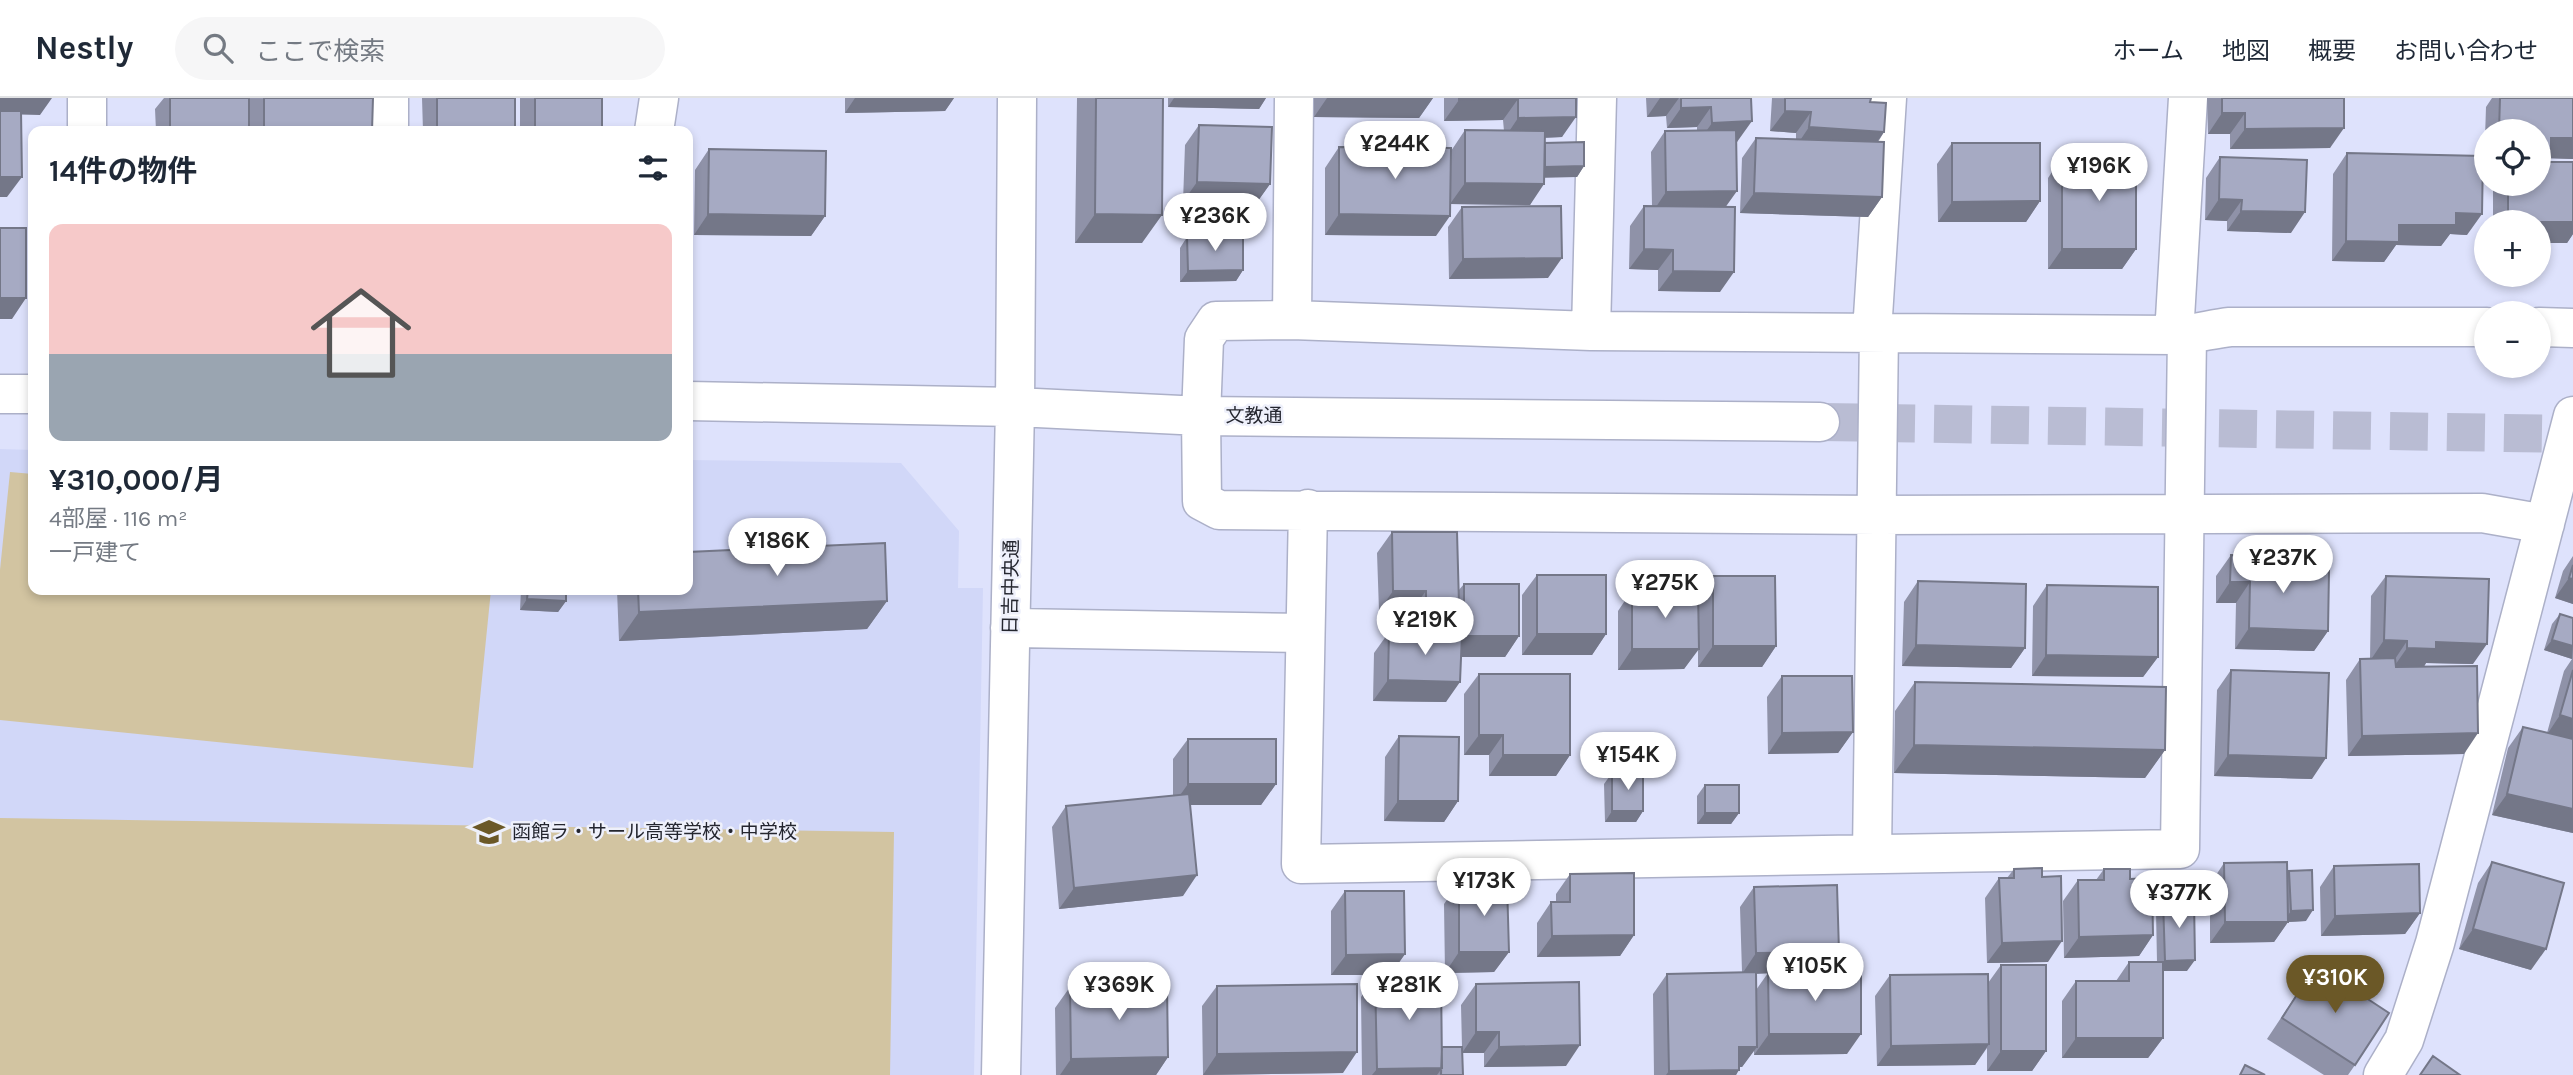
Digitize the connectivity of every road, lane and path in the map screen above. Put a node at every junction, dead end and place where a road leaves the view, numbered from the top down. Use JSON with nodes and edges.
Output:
{"nodes":[{"id":1,"x":87,"y":98,"type":"edge"},
{"id":2,"x":389,"y":98,"type":"edge"},
{"id":3,"x":659,"y":98,"type":"edge"},
{"id":4,"x":1017,"y":98,"type":"edge"},
{"id":5,"x":1293,"y":98,"type":"edge"},
{"id":6,"x":1597,"y":98,"type":"edge"},
{"id":7,"x":1887,"y":98,"type":"edge"},
{"id":8,"x":2188,"y":98,"type":"edge"},
{"id":9,"x":87,"y":126,"type":"edge"},
{"id":10,"x":389,"y":126,"type":"edge"},
{"id":11,"x":655,"y":126,"type":"edge"},
{"id":12,"x":1292,"y":320,"type":"junction"},
{"id":13,"x":2474,"y":327,"type":"edge"},
{"id":14,"x":2551,"y":327,"type":"edge"},
{"id":15,"x":2573,"y":328,"type":"edge"},
{"id":16,"x":1591,"y":331,"type":"junction"},
{"id":17,"x":1876,"y":332,"type":"junction"},
{"id":18,"x":2180,"y":335,"type":"junction"},
{"id":19,"x":0,"y":394,"type":"edge"},
{"id":20,"x":28,"y":394,"type":"edge"},
{"id":21,"x":693,"y":401,"type":"edge"},
{"id":22,"x":1014,"y":407,"type":"junction"},
{"id":23,"x":1200,"y":416,"type":"junction"},
{"id":24,"x":2573,"y":416,"type":"edge"},
{"id":25,"x":1820,"y":422,"type":"tunnel mouth"},
{"id":26,"x":1308,"y":509,"type":"junction"},
{"id":27,"x":2183,"y":513,"type":"junction"},
{"id":28,"x":1877,"y":515,"type":"junction"},
{"id":29,"x":2545,"y":524,"type":"junction"},
{"id":30,"x":1010,"y":628,"type":"junction"},
{"id":31,"x":1305,"y":633,"type":"junction"},
{"id":32,"x":1872,"y":854,"type":"junction"},
{"id":33,"x":1001,"y":1075,"type":"edge"},
{"id":34,"x":2383,"y":1075,"type":"edge"}],
"edges":[{"from":1,"to":9,"type":"street"},
{"from":2,"to":10,"type":"street"},
{"from":3,"to":11,"type":"street"},
{"from":4,"to":22,"type":"street","name":"日吉中央通"},
{"from":5,"to":12,"type":"street"},
{"from":6,"to":16,"type":"street"},
{"from":7,"to":17,"type":"street"},
{"from":8,"to":18,"type":"street"},
{"from":12,"to":16,"type":"street"},
{"from":12,"to":23,"type":"street"},
{"from":13,"to":18,"type":"street"},
{"from":14,"to":15,"type":"street"},
{"from":16,"to":17,"type":"street"},
{"from":17,"to":18,"type":"street"},
{"from":17,"to":28,"type":"street"},
{"from":18,"to":27,"type":"street"},
{"from":19,"to":20,"type":"street"},
{"from":21,"to":22,"type":"street","name":"文教通"},
{"from":22,"to":23,"type":"street","name":"文教通"},
{"from":22,"to":30,"type":"street","name":"日吉中央通"},
{"from":23,"to":25,"type":"street","name":"文教通"},
{"from":23,"to":26,"type":"street"},
{"from":24,"to":29,"type":"street"},
{"from":26,"to":28,"type":"street"},
{"from":26,"to":31,"type":"street"},
{"from":27,"to":28,"type":"street"},
{"from":27,"to":29,"type":"street"},
{"from":27,"to":32,"type":"street"},
{"from":28,"to":32,"type":"street"},
{"from":29,"to":34,"type":"street"},
{"from":30,"to":31,"type":"street"},
{"from":30,"to":33,"type":"street","name":"日吉中央通"},
{"from":31,"to":32,"type":"street"}]}
